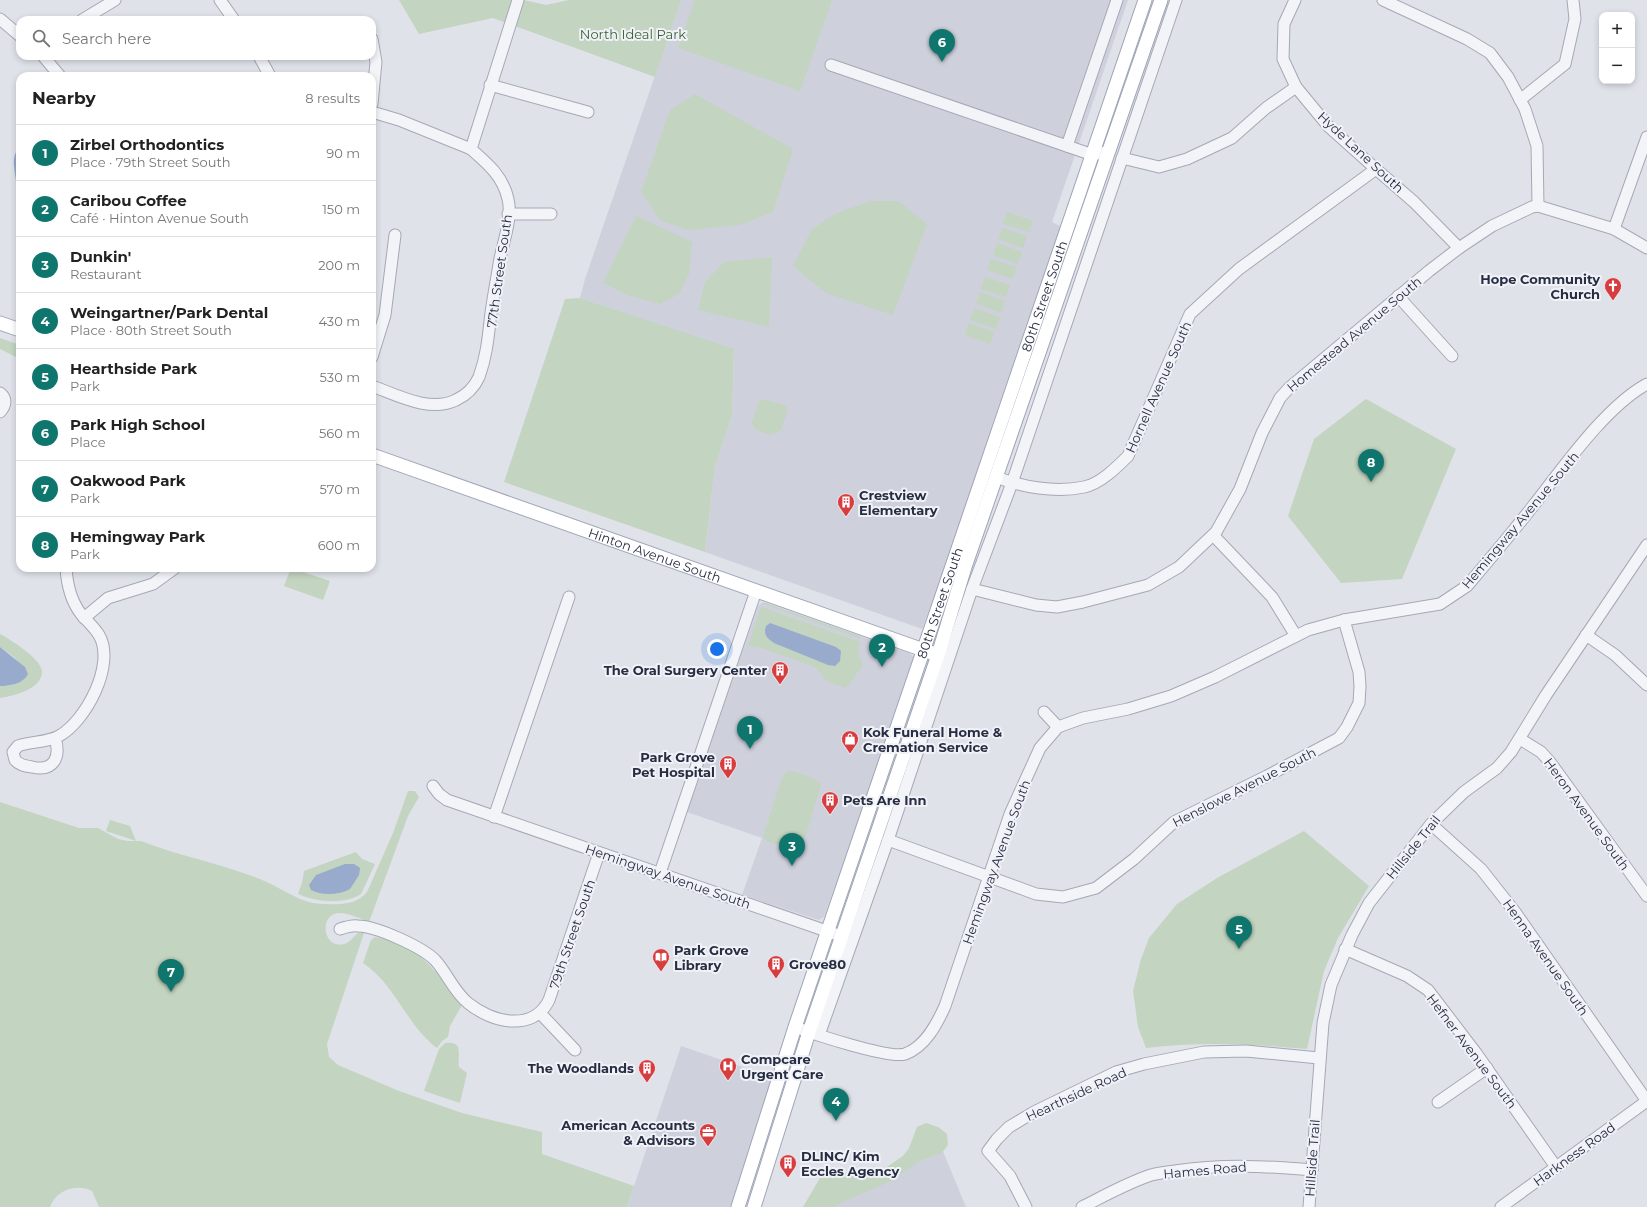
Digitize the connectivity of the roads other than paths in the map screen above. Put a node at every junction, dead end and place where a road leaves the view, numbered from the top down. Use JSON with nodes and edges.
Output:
{"nodes":[{"id":1,"x":114,"y":0,"type":"edge"},
{"id":2,"x":220,"y":0,"type":"edge"},
{"id":3,"x":518,"y":0,"type":"edge"},
{"id":4,"x":1117,"y":0,"type":"edge"},
{"id":5,"x":1145,"y":0,"type":"edge"},
{"id":6,"x":1161,"y":0,"type":"edge"},
{"id":7,"x":1176,"y":0,"type":"edge"},
{"id":8,"x":1295,"y":0,"type":"edge"},
{"id":9,"x":1383,"y":0,"type":"edge"},
{"id":10,"x":1573,"y":0,"type":"edge"},
{"id":11,"x":88,"y":16,"type":"edge"},
{"id":12,"x":231,"y":16,"type":"edge"},
{"id":13,"x":0,"y":19,"type":"edge"},
{"id":14,"x":16,"y":33,"type":"edge"},
{"id":15,"x":46,"y":60,"type":"edge"},
{"id":16,"x":261,"y":60,"type":"edge"},
{"id":17,"x":376,"y":60,"type":"edge"},
{"id":18,"x":831,"y":65,"type":"dead end"},
{"id":19,"x":57,"y":72,"type":"edge"},
{"id":20,"x":268,"y":72,"type":"edge"},
{"id":21,"x":375,"y":72,"type":"edge"},
{"id":22,"x":490,"y":85,"type":"junction"},
{"id":23,"x":1296,"y":87,"type":"junction"},
{"id":24,"x":1520,"y":100,"type":"junction"},
{"id":25,"x":588,"y":112,"type":"dead end"},
{"id":26,"x":376,"y":113,"type":"edge"},
{"id":27,"x":1647,"y":137,"type":"edge"},
{"id":28,"x":1067,"y":146,"type":"junction"},
{"id":29,"x":471,"y":148,"type":"junction"},
{"id":30,"x":1109,"y":151,"type":"junction"},
{"id":31,"x":1093,"y":155,"type":"junction"},
{"id":32,"x":1122,"y":158,"type":"junction"},
{"id":33,"x":1376,"y":170,"type":"junction"},
{"id":34,"x":1538,"y":206,"type":"junction"},
{"id":35,"x":508,"y":214,"type":"junction"},
{"id":36,"x":551,"y":214,"type":"dead end"},
{"id":37,"x":1614,"y":229,"type":"junction"},
{"id":38,"x":395,"y":235,"type":"dead end"},
{"id":39,"x":1459,"y":248,"type":"junction"},
{"id":40,"x":1647,"y":248,"type":"edge"},
{"id":41,"x":1398,"y":296,"type":"junction"},
{"id":42,"x":0,"y":323,"type":"edge"},
{"id":43,"x":16,"y":329,"type":"edge"},
{"id":44,"x":376,"y":344,"type":"edge"},
{"id":45,"x":1452,"y":356,"type":"dead end"},
{"id":46,"x":1647,"y":384,"type":"edge"},
{"id":47,"x":376,"y":387,"type":"edge"},
{"id":48,"x":0,"y":392,"type":"edge"},
{"id":49,"x":0,"y":412,"type":"edge"},
{"id":50,"x":376,"y":456,"type":"edge"},
{"id":51,"x":996,"y":477,"type":"junction"},
{"id":52,"x":1012,"y":483,"type":"junction"},
{"id":53,"x":1213,"y":534,"type":"junction"},
{"id":54,"x":1647,"y":545,"type":"edge"},
{"id":55,"x":67,"y":572,"type":"edge"},
{"id":56,"x":169,"y":572,"type":"edge"},
{"id":57,"x":972,"y":589,"type":"junction"},
{"id":58,"x":756,"y":591,"type":"junction"},
{"id":59,"x":569,"y":597,"type":"dead end"},
{"id":60,"x":84,"y":618,"type":"junction"},
{"id":61,"x":1344,"y":620,"type":"junction"},
{"id":62,"x":1586,"y":635,"type":"junction"},
{"id":63,"x":1296,"y":636,"type":"junction"},
{"id":64,"x":924,"y":650,"type":"junction"},
{"id":65,"x":938,"y":655,"type":"junction"},
{"id":66,"x":1647,"y":685,"type":"edge"},
{"id":67,"x":1044,"y":712,"type":"dead end"},
{"id":68,"x":1058,"y":727,"type":"junction"},
{"id":69,"x":55,"y":738,"type":"dead end"},
{"id":70,"x":1520,"y":739,"type":"junction"},
{"id":71,"x":433,"y":786,"type":"dead end"},
{"id":72,"x":494,"y":816,"type":"junction"},
{"id":73,"x":1431,"y":824,"type":"junction"},
{"id":74,"x":888,"y":840,"type":"junction"},
{"id":75,"x":600,"y":853,"type":"junction"},
{"id":76,"x":660,"y":873,"type":"junction"},
{"id":77,"x":988,"y":877,"type":"junction"},
{"id":78,"x":1647,"y":896,"type":"edge"},
{"id":79,"x":340,"y":929,"type":"dead end"},
{"id":80,"x":828,"y":932,"type":"junction"},
{"id":81,"x":842,"y":936,"type":"junction"},
{"id":82,"x":1345,"y":949,"type":"junction"},
{"id":83,"x":540,"y":1013,"type":"junction"},
{"id":84,"x":795,"y":1027,"type":"junction"},
{"id":85,"x":814,"y":1033,"type":"junction"},
{"id":86,"x":575,"y":1050,"type":"dead end"},
{"id":87,"x":1319,"y":1058,"type":"junction"},
{"id":88,"x":1487,"y":1068,"type":"junction"},
{"id":89,"x":1647,"y":1101,"type":"edge"},
{"id":90,"x":1438,"y":1102,"type":"dead end"},
{"id":91,"x":1556,"y":1167,"type":"junction"},
{"id":92,"x":1312,"y":1170,"type":"junction"},
{"id":93,"x":738,"y":1207,"type":"edge"},
{"id":94,"x":754,"y":1207,"type":"edge"},
{"id":95,"x":1026,"y":1207,"type":"edge"},
{"id":96,"x":1082,"y":1207,"type":"edge"},
{"id":97,"x":1309,"y":1207,"type":"edge"},
{"id":98,"x":1501,"y":1207,"type":"edge"}],
"edges":[{"from":1,"to":11,"type":"street"},
{"from":2,"to":12,"type":"street"},
{"from":3,"to":22,"type":"street"},
{"from":4,"to":28,"type":"street"},
{"from":5,"to":31,"type":"main road","name":"80th Street South"},
{"from":6,"to":30,"type":"main road","name":"80th Street South"},
{"from":7,"to":32,"type":"street","name":"80th Street South"},
{"from":8,"to":23,"type":"street","name":"Hyde Lane South"},
{"from":9,"to":24,"type":"street"},
{"from":10,"to":24,"type":"street"},
{"from":13,"to":14,"type":"street"},
{"from":15,"to":19,"type":"street"},
{"from":16,"to":20,"type":"street"},
{"from":17,"to":21,"type":"street"},
{"from":18,"to":28,"type":"street"},
{"from":22,"to":25,"type":"street"},
{"from":22,"to":29,"type":"street"},
{"from":23,"to":32,"type":"street"},
{"from":23,"to":33,"type":"street","name":"Hyde Lane South"},
{"from":24,"to":34,"type":"street"},
{"from":26,"to":29,"type":"street"},
{"from":27,"to":37,"type":"street"},
{"from":28,"to":31,"type":"street"},
{"from":29,"to":35,"type":"street","name":"77th Street South"},
{"from":30,"to":31,"type":"street"},
{"from":30,"to":51,"type":"main road","name":"80th Street South"},
{"from":31,"to":64,"type":"main road","name":"80th Street South"},
{"from":32,"to":52,"type":"street","name":"80th Street South"},
{"from":33,"to":39,"type":"street","name":"Hyde Lane South"},
{"from":33,"to":52,"type":"street","name":"Hornell Avenue South"},
{"from":34,"to":37,"type":"street"},
{"from":34,"to":39,"type":"street","name":"Homestead Avenue South"},
{"from":35,"to":36,"type":"street"},
{"from":35,"to":47,"type":"street","name":"77th Street South"},
{"from":37,"to":40,"type":"street"},
{"from":38,"to":44,"type":"street"},
{"from":39,"to":41,"type":"street","name":"Homestead Avenue South"},
{"from":41,"to":45,"type":"street"},
{"from":41,"to":53,"type":"street","name":"Homestead Avenue South"},
{"from":42,"to":43,"type":"main road"},
{"from":46,"to":61,"type":"street","name":"Hemingway Avenue South"},
{"from":48,"to":49,"type":"street"},
{"from":50,"to":58,"type":"main road","name":"Hinton Avenue South"},
{"from":51,"to":52,"type":"street","name":"Hornell Avenue South"},
{"from":51,"to":65,"type":"main road","name":"80th Street South"},
{"from":52,"to":57,"type":"street","name":"80th Street South"},
{"from":53,"to":57,"type":"street","name":"Homestead Avenue South"},
{"from":53,"to":63,"type":"street"},
{"from":54,"to":62,"type":"street","name":"Hillside Trail"},
{"from":55,"to":60,"type":"street"},
{"from":56,"to":60,"type":"street"},
{"from":57,"to":74,"type":"street","name":"80th Street South"},
{"from":58,"to":64,"type":"main road","name":"Hinton Avenue South"},
{"from":58,"to":76,"type":"street"},
{"from":59,"to":72,"type":"street"},
{"from":60,"to":69,"type":"street"},
{"from":61,"to":63,"type":"street","name":"Hemingway Avenue South"},
{"from":61,"to":77,"type":"street","name":"Henslowe Avenue South"},
{"from":62,"to":66,"type":"street"},
{"from":62,"to":70,"type":"street","name":"Hillside Trail"},
{"from":63,"to":68,"type":"street","name":"Hemingway Avenue South"},
{"from":64,"to":65,"type":"main road","name":"Hinton Avenue South"},
{"from":64,"to":80,"type":"main road","name":"80th Street South"},
{"from":65,"to":81,"type":"main road","name":"80th Street South"},
{"from":67,"to":68,"type":"street"},
{"from":68,"to":77,"type":"street","name":"Hemingway Avenue South"},
{"from":70,"to":73,"type":"street","name":"Hillside Trail"},
{"from":70,"to":78,"type":"street","name":"Heron Avenue South"},
{"from":71,"to":72,"type":"street","name":"Hemingway Avenue South"},
{"from":72,"to":75,"type":"street","name":"Hemingway Avenue South"},
{"from":73,"to":82,"type":"street","name":"Hillside Trail"},
{"from":73,"to":89,"type":"street","name":"Henna Avenue South"},
{"from":74,"to":77,"type":"street","name":"Henslowe Avenue South"},
{"from":74,"to":85,"type":"street","name":"80th Street South"},
{"from":75,"to":76,"type":"street","name":"Hemingway Avenue South"},
{"from":75,"to":83,"type":"street","name":"79th Street South"},
{"from":76,"to":80,"type":"street","name":"Hemingway Avenue South"},
{"from":77,"to":85,"type":"street","name":"Hemingway Avenue South"},
{"from":79,"to":83,"type":"street"},
{"from":80,"to":81,"type":"street","name":"Hemingway Avenue South"},
{"from":80,"to":84,"type":"main road","name":"80th Street South"},
{"from":81,"to":85,"type":"main road","name":"80th Street South"},
{"from":82,"to":87,"type":"street","name":"Hillside Trail"},
{"from":82,"to":88,"type":"street","name":"Hefner Avenue South"},
{"from":83,"to":86,"type":"street"},
{"from":84,"to":85,"type":"street","name":"Hemingway Avenue South"},
{"from":84,"to":93,"type":"main road","name":"80th Street South"},
{"from":85,"to":94,"type":"main road","name":"80th Street South"},
{"from":87,"to":92,"type":"street","name":"Hillside Trail"},
{"from":87,"to":95,"type":"street","name":"Hearthside Road"},
{"from":88,"to":90,"type":"street"},
{"from":88,"to":91,"type":"street","name":"Hefner Avenue South"},
{"from":89,"to":91,"type":"street","name":"Harkness Road"},
{"from":91,"to":98,"type":"street","name":"Harkness Road"},
{"from":92,"to":96,"type":"street","name":"Hames Road"},
{"from":92,"to":97,"type":"street","name":"Hillside Trail"}]}
